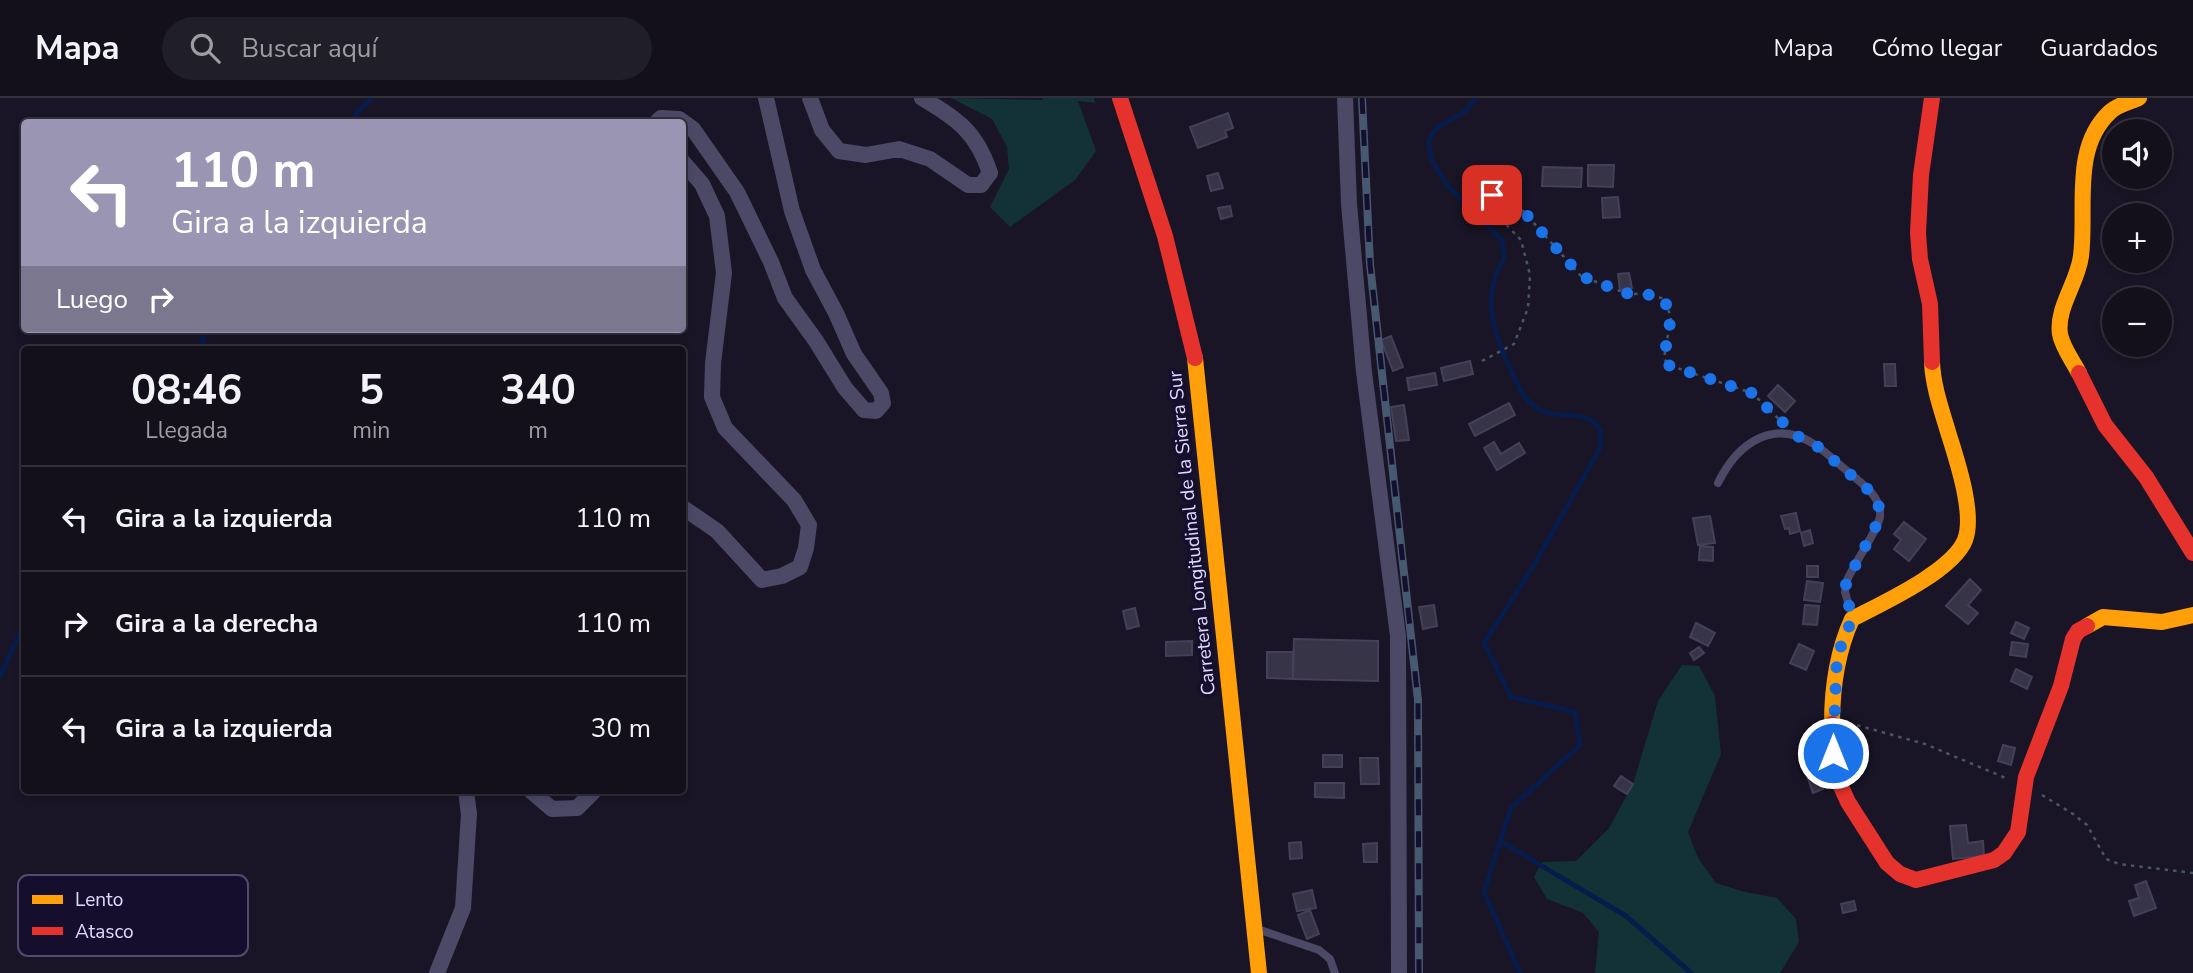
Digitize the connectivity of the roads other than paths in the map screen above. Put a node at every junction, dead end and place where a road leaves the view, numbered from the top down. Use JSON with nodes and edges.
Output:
{"nodes":[{"id":1,"x":766,"y":98,"type":"edge"},
{"id":2,"x":810,"y":98,"type":"edge"},
{"id":3,"x":922,"y":98,"type":"edge"},
{"id":4,"x":1120,"y":98,"type":"edge"},
{"id":5,"x":1345,"y":98,"type":"edge"},
{"id":6,"x":1932,"y":98,"type":"edge"},
{"id":7,"x":2139,"y":98,"type":"edge"},
{"id":8,"x":660,"y":119,"type":"edge"},
{"id":9,"x":679,"y":119,"type":"edge"},
{"id":10,"x":686,"y":124,"type":"edge"},
{"id":11,"x":686,"y":165,"type":"edge"},
{"id":12,"x":1718,"y":483,"type":"dead end"},
{"id":13,"x":686,"y":510,"type":"edge"},
{"id":14,"x":2193,"y":552,"type":"edge"},
{"id":15,"x":2193,"y":615,"type":"edge"},
{"id":16,"x":1852,"y":619,"type":"junction"},
{"id":17,"x":466,"y":794,"type":"edge"},
{"id":18,"x":534,"y":794,"type":"edge"},
{"id":19,"x":593,"y":794,"type":"edge"},
{"id":20,"x":1255,"y":928,"type":"junction"},
{"id":21,"x":437,"y":973,"type":"edge"},
{"id":22,"x":1259,"y":973,"type":"edge"},
{"id":23,"x":1335,"y":973,"type":"edge"},
{"id":24,"x":1399,"y":973,"type":"edge"}],
"edges":[{"from":1,"to":10,"type":"street"},
{"from":2,"to":3,"type":"street"},
{"from":4,"to":20,"type":"main road","name":"Carretera Longitudinal de la Sierra Sur"},
{"from":5,"to":24,"type":"street"},
{"from":6,"to":16,"type":"main road"},
{"from":7,"to":14,"type":"main road"},
{"from":8,"to":9,"type":"street"},
{"from":11,"to":13,"type":"street"},
{"from":12,"to":16,"type":"lane"},
{"from":15,"to":16,"type":"main road"},
{"from":17,"to":21,"type":"street"},
{"from":18,"to":19,"type":"street"},
{"from":20,"to":22,"type":"main road","name":"Carretera Longitudinal de la Sierra Sur"},
{"from":20,"to":23,"type":"lane"}]}
